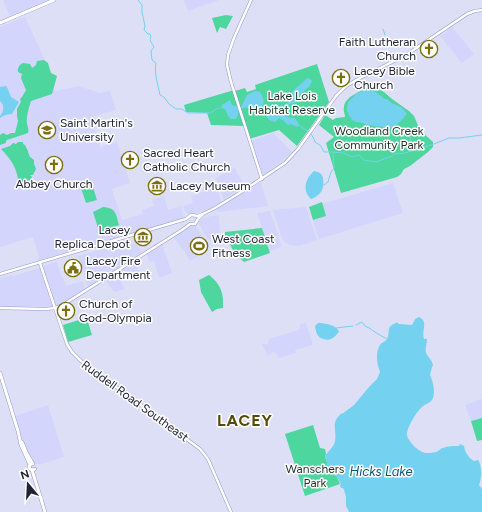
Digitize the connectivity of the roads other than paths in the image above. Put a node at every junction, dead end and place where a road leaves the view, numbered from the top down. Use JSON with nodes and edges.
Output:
{"nodes":[{"id":1,"x":54,"y":0,"type":"edge"},
{"id":2,"x":251,"y":0,"type":"edge"},
{"id":3,"x":482,"y":10,"type":"edge"},
{"id":4,"x":0,"y":23,"type":"edge"},
{"id":5,"x":262,"y":179,"type":"junction"},
{"id":6,"x":203,"y":214,"type":"junction"},
{"id":7,"x":194,"y":216,"type":"junction"},
{"id":8,"x":188,"y":218,"type":"junction"},
{"id":9,"x":197,"y":220,"type":"junction"},
{"id":10,"x":191,"y":224,"type":"junction"},
{"id":11,"x":40,"y":262,"type":"junction"},
{"id":12,"x":0,"y":274,"type":"edge"},
{"id":13,"x":0,"y":308,"type":"edge"},
{"id":14,"x":55,"y":308,"type":"junction"},
{"id":15,"x":0,"y":372,"type":"edge"},
{"id":16,"x":31,"y":464,"type":"junction"},
{"id":17,"x":33,"y":470,"type":"junction"},
{"id":18,"x":45,"y":512,"type":"edge"},
{"id":19,"x":231,"y":512,"type":"edge"}],
"edges":[{"from":1,"to":4,"type":"main road"},
{"from":2,"to":5,"type":"main road"},
{"from":3,"to":5,"type":"main road"},
{"from":5,"to":6,"type":"main road"},
{"from":6,"to":7,"type":"main road"},
{"from":6,"to":9,"type":"main road"},
{"from":7,"to":8,"type":"main road"},
{"from":7,"to":9,"type":"main road"},
{"from":8,"to":10,"type":"main road"},
{"from":8,"to":11,"type":"main road"},
{"from":9,"to":10,"type":"main road"},
{"from":10,"to":14,"type":"main road"},
{"from":11,"to":12,"type":"main road"},
{"from":11,"to":14,"type":"main road","name":"Ruddell Road Southeast"},
{"from":13,"to":14,"type":"main road"},
{"from":14,"to":19,"type":"main road","name":"Ruddell Road Southeast"},
{"from":15,"to":16,"type":"main road"},
{"from":16,"to":17,"type":"main road"},
{"from":16,"to":17,"type":"main road"},
{"from":17,"to":18,"type":"main road"}]}
